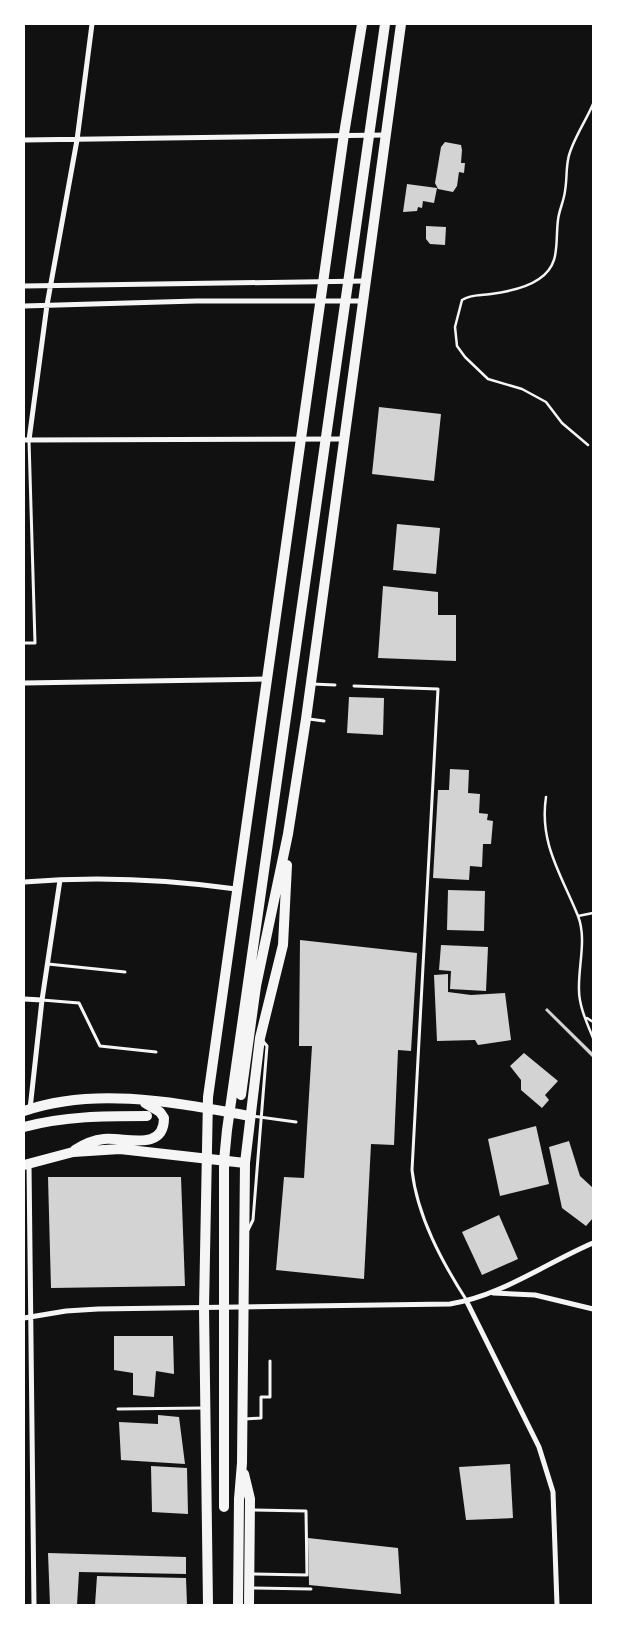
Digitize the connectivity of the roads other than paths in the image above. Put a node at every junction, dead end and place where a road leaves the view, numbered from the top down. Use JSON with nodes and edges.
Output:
{"nodes":[{"id":1,"x":92,"y":24,"type":"edge"},
{"id":2,"x":362,"y":24,"type":"edge"},
{"id":3,"x":385,"y":24,"type":"edge"},
{"id":4,"x":402,"y":24,"type":"edge"},
{"id":5,"x":344,"y":134,"type":"junction"},
{"id":6,"x":367,"y":135,"type":"junction"},
{"id":7,"x":387,"y":135,"type":"junction"},
{"id":8,"x":24,"y":140,"type":"edge"},
{"id":9,"x":78,"y":140,"type":"junction"},
{"id":10,"x":323,"y":280,"type":"junction"},
{"id":11,"x":348,"y":280,"type":"junction"},
{"id":12,"x":365,"y":281,"type":"junction"},
{"id":13,"x":51,"y":285,"type":"junction"},
{"id":14,"x":24,"y":286,"type":"edge"},
{"id":15,"x":320,"y":301,"type":"junction"},
{"id":16,"x":345,"y":301,"type":"junction"},
{"id":17,"x":362,"y":301,"type":"junction"},
{"id":18,"x":47,"y":305,"type":"junction"},
{"id":19,"x":24,"y":306,"type":"edge"},
{"id":20,"x":301,"y":439,"type":"junction"},
{"id":21,"x":26,"y":440,"type":"edge"},
{"id":22,"x":327,"y":440,"type":"junction"},
{"id":23,"x":344,"y":440,"type":"junction"},
{"id":24,"x":24,"y":643,"type":"edge"},
{"id":25,"x":266,"y":679,"type":"junction"},
{"id":26,"x":24,"y":683,"type":"edge"},
{"id":27,"x":311,"y":684,"type":"junction"},
{"id":28,"x":335,"y":685,"type":"dead end"},
{"id":29,"x":354,"y":686,"type":"dead end"},
{"id":30,"x":306,"y":719,"type":"junction"},
{"id":31,"x":324,"y":721,"type":"dead end"},
{"id":32,"x":288,"y":834,"type":"junction"},
{"id":33,"x":60,"y":880,"type":"junction"},
{"id":34,"x":24,"y":882,"type":"edge"},
{"id":35,"x":236,"y":889,"type":"junction"},
{"id":36,"x":48,"y":964,"type":"junction"},
{"id":37,"x":125,"y":972,"type":"dead end"},
{"id":38,"x":24,"y":999,"type":"edge"},
{"id":39,"x":42,"y":1000,"type":"junction"},
{"id":40,"x":260,"y":1038,"type":"junction"},
{"id":41,"x":156,"y":1052,"type":"dead end"},
{"id":42,"x":241,"y":1095,"type":"dead end"},
{"id":43,"x":140,"y":1100,"type":"junction"},
{"id":44,"x":207,"y":1109,"type":"junction"},
{"id":45,"x":27,"y":1110,"type":"edge"},
{"id":46,"x":229,"y":1112,"type":"junction"},
{"id":47,"x":147,"y":1116,"type":"dead end"},
{"id":48,"x":250,"y":1116,"type":"junction"},
{"id":49,"x":262,"y":1116,"type":"junction"},
{"id":50,"x":296,"y":1122,"type":"dead end"},
{"id":51,"x":24,"y":1127,"type":"edge"},
{"id":52,"x":72,"y":1152,"type":"junction"},
{"id":53,"x":206,"y":1159,"type":"junction"},
{"id":54,"x":224,"y":1161,"type":"junction"},
{"id":55,"x":245,"y":1163,"type":"junction"},
{"id":56,"x":26,"y":1164,"type":"edge"},
{"id":57,"x":244,"y":1237,"type":"junction"},
{"id":58,"x":593,"y":1243,"type":"edge"},
{"id":59,"x":490,"y":1293,"type":"junction"},
{"id":60,"x":467,"y":1302,"type":"junction"},
{"id":61,"x":204,"y":1308,"type":"junction"},
{"id":62,"x":223,"y":1308,"type":"junction"},
{"id":63,"x":242,"y":1308,"type":"junction"},
{"id":64,"x":593,"y":1309,"type":"edge"},
{"id":65,"x":32,"y":1315,"type":"junction"},
{"id":66,"x":24,"y":1318,"type":"edge"},
{"id":67,"x":270,"y":1361,"type":"dead end"},
{"id":68,"x":206,"y":1408,"type":"junction"},
{"id":69,"x":118,"y":1409,"type":"dead end"},
{"id":70,"x":242,"y":1420,"type":"junction"},
{"id":71,"x":242,"y":1463,"type":"junction"},
{"id":72,"x":224,"y":1507,"type":"dead end"},
{"id":73,"x":250,"y":1510,"type":"junction"},
{"id":74,"x":249,"y":1574,"type":"junction"},
{"id":75,"x":249,"y":1588,"type":"junction"},
{"id":76,"x":311,"y":1589,"type":"dead end"},
{"id":77,"x":34,"y":1605,"type":"edge"},
{"id":78,"x":208,"y":1605,"type":"edge"},
{"id":79,"x":238,"y":1605,"type":"edge"},
{"id":80,"x":249,"y":1605,"type":"edge"},
{"id":81,"x":557,"y":1605,"type":"edge"}],
"edges":[{"from":1,"to":9,"type":"street"},
{"from":2,"to":5,"type":"main road"},
{"from":3,"to":6,"type":"main road"},
{"from":4,"to":7,"type":"main road"},
{"from":5,"to":6,"type":"street"},
{"from":5,"to":9,"type":"street"},
{"from":5,"to":10,"type":"main road"},
{"from":6,"to":7,"type":"street"},
{"from":6,"to":11,"type":"main road"},
{"from":7,"to":12,"type":"main road"},
{"from":8,"to":9,"type":"street"},
{"from":9,"to":13,"type":"street"},
{"from":10,"to":11,"type":"street"},
{"from":10,"to":13,"type":"street"},
{"from":10,"to":15,"type":"main road"},
{"from":11,"to":12,"type":"street"},
{"from":11,"to":16,"type":"main road"},
{"from":12,"to":17,"type":"main road"},
{"from":13,"to":14,"type":"street"},
{"from":13,"to":18,"type":"street"},
{"from":15,"to":16,"type":"street"},
{"from":15,"to":18,"type":"street"},
{"from":15,"to":20,"type":"main road"},
{"from":16,"to":17,"type":"street"},
{"from":16,"to":22,"type":"main road"},
{"from":17,"to":23,"type":"main road"},
{"from":18,"to":19,"type":"street"},
{"from":18,"to":21,"type":"street"},
{"from":20,"to":21,"type":"street"},
{"from":20,"to":22,"type":"street"},
{"from":20,"to":25,"type":"main road"},
{"from":21,"to":24,"type":"lane"},
{"from":22,"to":23,"type":"street"},
{"from":22,"to":46,"type":"main road"},
{"from":23,"to":27,"type":"main road"},
{"from":25,"to":26,"type":"street"},
{"from":25,"to":35,"type":"main road"},
{"from":27,"to":28,"type":"lane"},
{"from":27,"to":30,"type":"main road"},
{"from":29,"to":60,"type":"lane"},
{"from":30,"to":31,"type":"lane"},
{"from":30,"to":32,"type":"main road"},
{"from":32,"to":40,"type":"main road"},
{"from":32,"to":42,"type":"main road"},
{"from":33,"to":34,"type":"street"},
{"from":33,"to":35,"type":"street"},
{"from":33,"to":36,"type":"street"},
{"from":35,"to":44,"type":"main road"},
{"from":36,"to":37,"type":"lane"},
{"from":36,"to":39,"type":"street"},
{"from":38,"to":39,"type":"street"},
{"from":39,"to":41,"type":"lane"},
{"from":39,"to":45,"type":"street"},
{"from":40,"to":48,"type":"main road"},
{"from":40,"to":49,"type":"lane"},
{"from":43,"to":44,"type":"main road"},
{"from":43,"to":45,"type":"main road"},
{"from":43,"to":52,"type":"main road"},
{"from":44,"to":46,"type":"main road"},
{"from":44,"to":53,"type":"main road"},
{"from":46,"to":48,"type":"main road"},
{"from":46,"to":54,"type":"main road"},
{"from":47,"to":51,"type":"main road"},
{"from":48,"to":49,"type":"lane"},
{"from":48,"to":55,"type":"main road"},
{"from":49,"to":50,"type":"lane"},
{"from":49,"to":57,"type":"lane"},
{"from":52,"to":53,"type":"main road"},
{"from":52,"to":56,"type":"main road"},
{"from":53,"to":54,"type":"main road"},
{"from":53,"to":61,"type":"main road"},
{"from":54,"to":55,"type":"main road"},
{"from":54,"to":62,"type":"main road"},
{"from":55,"to":57,"type":"main road"},
{"from":56,"to":65,"type":"street"},
{"from":57,"to":63,"type":"main road"},
{"from":58,"to":59,"type":"street"},
{"from":59,"to":60,"type":"street"},
{"from":59,"to":64,"type":"street"},
{"from":60,"to":63,"type":"street"},
{"from":60,"to":81,"type":"street"},
{"from":61,"to":62,"type":"street"},
{"from":61,"to":65,"type":"street"},
{"from":61,"to":68,"type":"main road"},
{"from":62,"to":63,"type":"street"},
{"from":62,"to":72,"type":"main road"},
{"from":63,"to":70,"type":"main road"},
{"from":65,"to":66,"type":"street"},
{"from":65,"to":77,"type":"street"},
{"from":67,"to":70,"type":"lane"},
{"from":68,"to":69,"type":"lane"},
{"from":68,"to":78,"type":"main road"},
{"from":70,"to":71,"type":"main road"},
{"from":71,"to":73,"type":"main road"},
{"from":71,"to":79,"type":"main road"},
{"from":73,"to":74,"type":"main road"},
{"from":73,"to":74,"type":"lane"},
{"from":74,"to":75,"type":"main road"},
{"from":75,"to":76,"type":"lane"},
{"from":75,"to":80,"type":"main road"}]}
